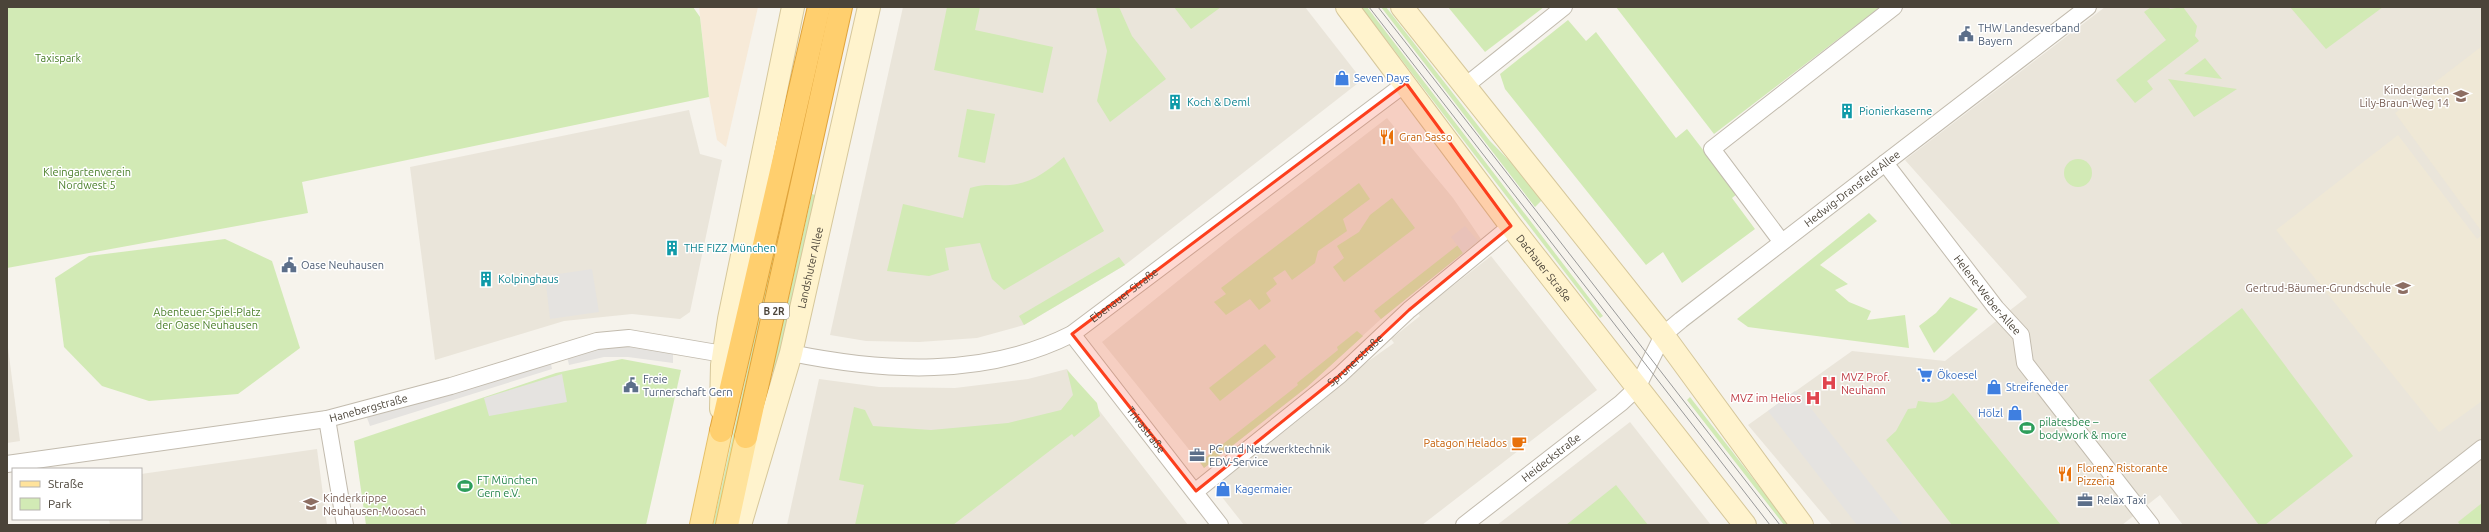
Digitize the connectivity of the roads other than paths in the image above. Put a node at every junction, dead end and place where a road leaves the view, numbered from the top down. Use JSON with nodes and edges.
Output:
{"nodes":[{"id":1,"x":793,"y":7,"type":"edge"},
{"id":2,"x":820,"y":7,"type":"edge"},
{"id":3,"x":841,"y":7,"type":"edge"},
{"id":4,"x":869,"y":7,"type":"edge"},
{"id":5,"x":1348,"y":7,"type":"edge"},
{"id":6,"x":1402,"y":7,"type":"edge"},
{"id":7,"x":1564,"y":7,"type":"edge"},
{"id":8,"x":1894,"y":7,"type":"edge"},
{"id":9,"x":2088,"y":7,"type":"edge"},
{"id":10,"x":1406,"y":83,"type":"junction"},
{"id":11,"x":1464,"y":87,"type":"junction"},
{"id":12,"x":1885,"y":163,"type":"junction"},
{"id":13,"x":1512,"y":226,"type":"junction"},
{"id":14,"x":1781,"y":241,"type":"junction"},
{"id":15,"x":1072,"y":334,"type":"junction"},
{"id":16,"x":1663,"y":335,"type":"junction"},
{"id":17,"x":791,"y":352,"type":"junction"},
{"id":18,"x":723,"y":354,"type":"junction"},
{"id":19,"x":1637,"y":388,"type":"junction"},
{"id":20,"x":327,"y":419,"type":"junction"},
{"id":21,"x":721,"y":431,"type":"junction"},
{"id":22,"x":746,"y":437,"type":"joint"},
{"id":23,"x":2482,"y":448,"type":"edge"},
{"id":24,"x":7,"y":464,"type":"edge"},
{"id":25,"x":1196,"y":491,"type":"junction"},
{"id":26,"x":345,"y":525,"type":"edge"},
{"id":27,"x":701,"y":525,"type":"edge"},
{"id":28,"x":727,"y":525,"type":"edge"},
{"id":29,"x":740,"y":525,"type":"edge"},
{"id":30,"x":1220,"y":525,"type":"edge"},
{"id":31,"x":1464,"y":525,"type":"edge"},
{"id":32,"x":1745,"y":525,"type":"edge"},
{"id":33,"x":1802,"y":525,"type":"edge"},
{"id":34,"x":2151,"y":525,"type":"edge"},
{"id":35,"x":2384,"y":525,"type":"edge"}],
"edges":[{"from":1,"to":18,"type":"main road"},
{"from":2,"to":21,"type":"highway","number":"B 2R"},
{"from":3,"to":22,"type":"highway","number":"B 2R"},
{"from":4,"to":17,"type":"main road","name":"Landshuter Allee"},
{"from":5,"to":10,"type":"main road","name":"Dachauer Straße"},
{"from":6,"to":11,"type":"main road"},
{"from":7,"to":11,"type":"street"},
{"from":8,"to":14,"type":"street"},
{"from":9,"to":12,"type":"street","name":"Hedwig-Dransfeld-Allee"},
{"from":10,"to":13,"type":"main road","name":"Dachauer Straße"},
{"from":10,"to":15,"type":"street","name":"Ebenauer Straße"},
{"from":11,"to":16,"type":"main road"},
{"from":12,"to":14,"type":"street","name":"Hedwig-Dransfeld-Allee"},
{"from":12,"to":34,"type":"street","name":"Helene-Weber-Allee"},
{"from":13,"to":19,"type":"main road","name":"Dachauer Straße"},
{"from":13,"to":25,"type":"street","name":"Sprunerstraße"},
{"from":14,"to":16,"type":"street","name":"Hedwig-Dransfeld-Allee"},
{"from":15,"to":17,"type":"street","name":"Ebenauer Straße"},
{"from":15,"to":25,"type":"street","name":"Trivastraße"},
{"from":16,"to":19,"type":"street","name":"Hedwig-Dransfeld-Allee"},
{"from":16,"to":33,"type":"main road"},
{"from":17,"to":29,"type":"main road","name":"Landshuter Allee"},
{"from":18,"to":20,"type":"street","name":"Hanebergstraße"},
{"from":18,"to":21,"type":"main road"},
{"from":19,"to":31,"type":"street","name":"Heideckstraße"},
{"from":19,"to":32,"type":"main road","name":"Dachauer Straße"},
{"from":20,"to":24,"type":"street","name":"Hanebergstraße"},
{"from":20,"to":26,"type":"street"},
{"from":21,"to":27,"type":"main road","number":"B 2R"},
{"from":22,"to":28,"type":"main road","number":"B 2R"},
{"from":23,"to":35,"type":"street"},
{"from":25,"to":30,"type":"street","name":"Trivastraße"}]}
